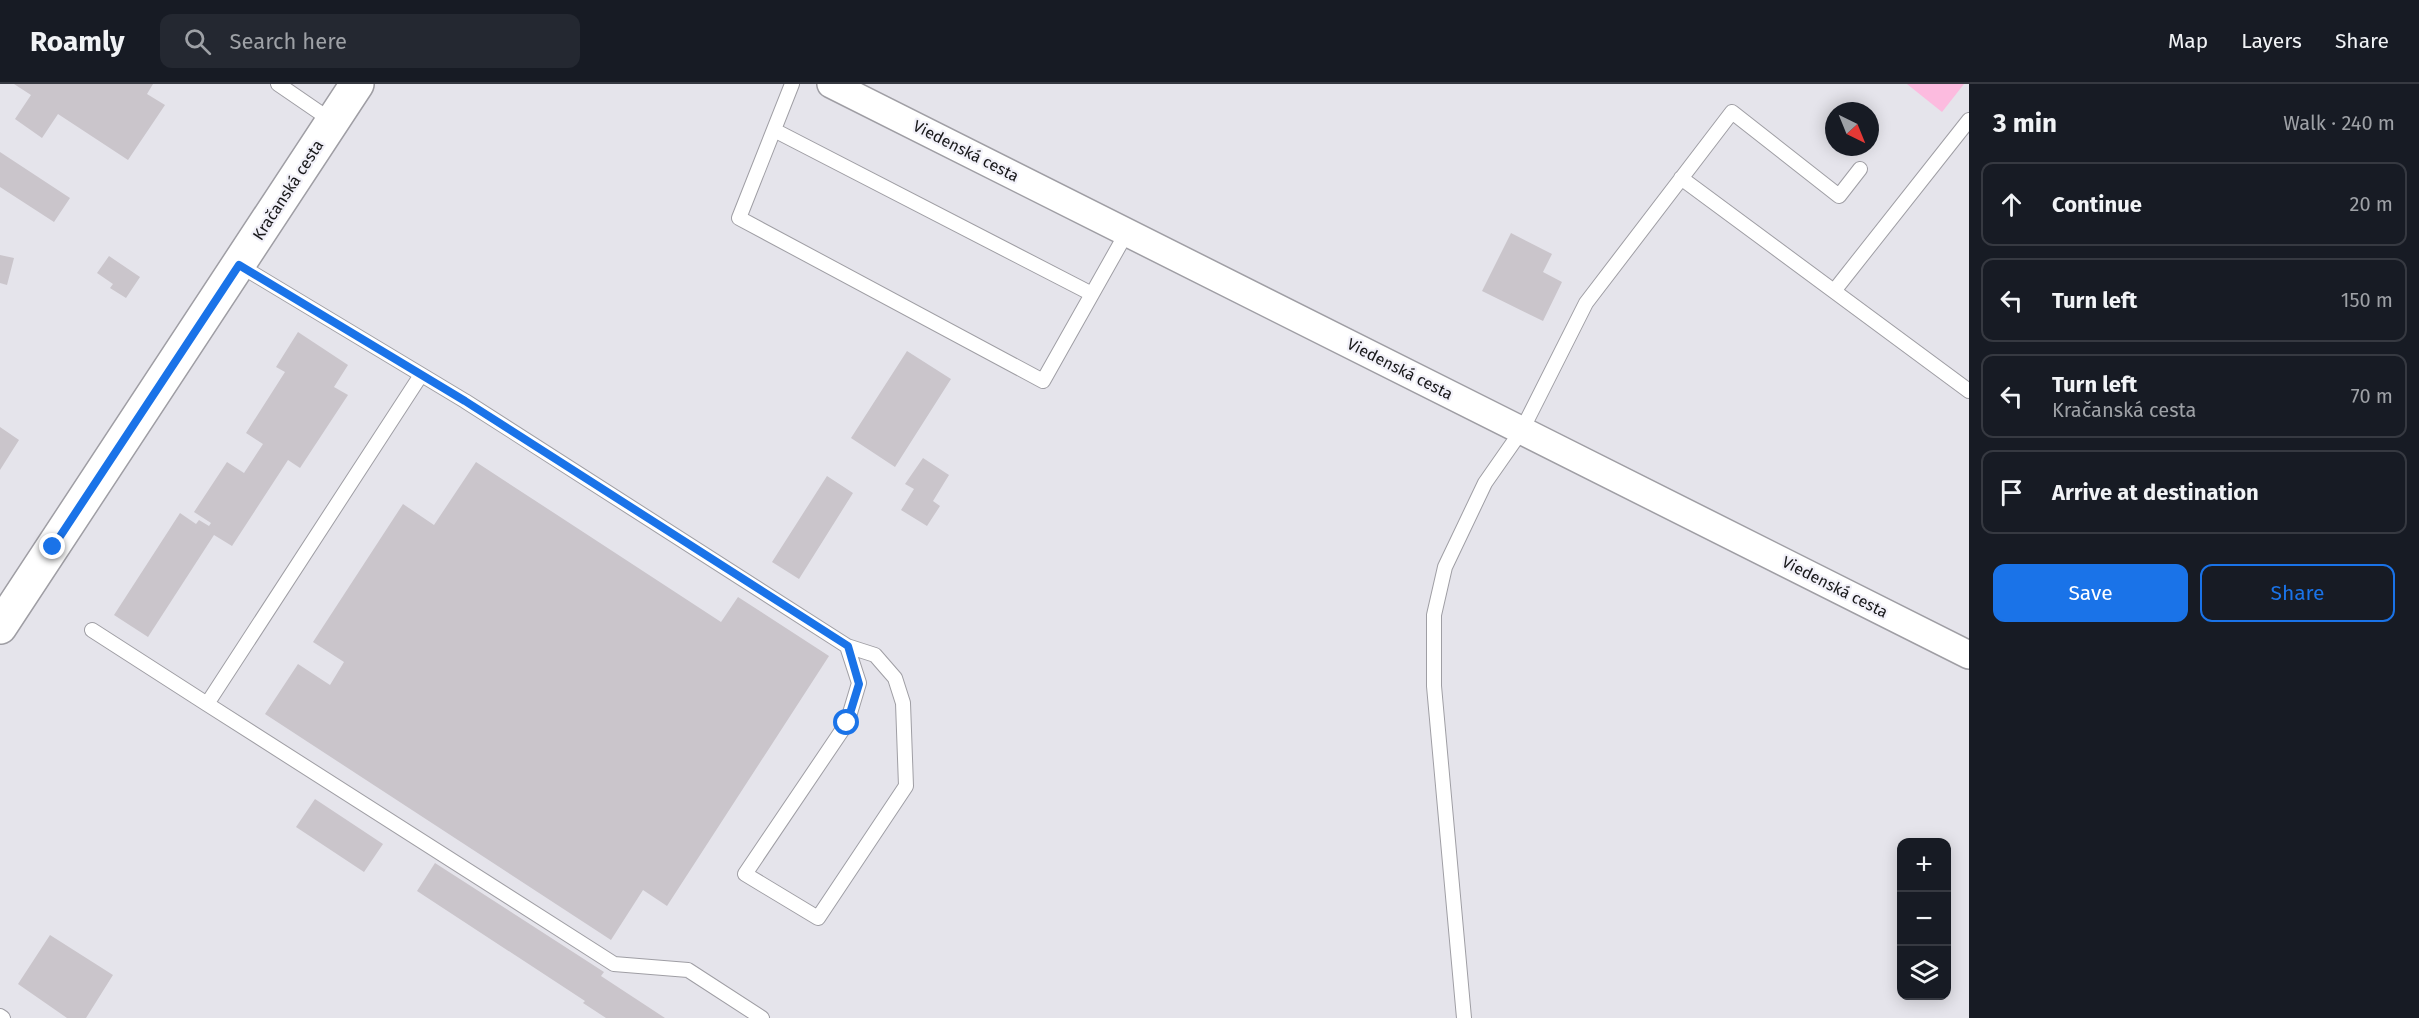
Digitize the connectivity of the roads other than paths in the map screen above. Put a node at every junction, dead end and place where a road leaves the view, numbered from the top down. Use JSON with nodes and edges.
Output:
{"nodes":[{"id":1,"x":278,"y":84,"type":"edge"},
{"id":2,"x":357,"y":84,"type":"edge"},
{"id":3,"x":375,"y":84,"type":"edge"},
{"id":4,"x":792,"y":84,"type":"edge"},
{"id":5,"x":831,"y":84,"type":"edge"},
{"id":6,"x":335,"y":117,"type":"junction"},
{"id":7,"x":1969,"y":120,"type":"edge"},
{"id":8,"x":774,"y":130,"type":"junction"},
{"id":9,"x":1860,"y":170,"type":"dead end"},
{"id":10,"x":1681,"y":178,"type":"junction"},
{"id":11,"x":1127,"y":232,"type":"junction"},
{"id":12,"x":239,"y":265,"type":"junction"},
{"id":13,"x":1834,"y":291,"type":"junction"},
{"id":14,"x":1092,"y":294,"type":"junction"},
{"id":15,"x":421,"y":375,"type":"junction"},
{"id":16,"x":1969,"y":391,"type":"edge"},
{"id":17,"x":1522,"y":430,"type":"junction"},
{"id":18,"x":0,"y":627,"type":"edge"},
{"id":19,"x":92,"y":630,"type":"dead end"},
{"id":20,"x":848,"y":646,"type":"junction"},
{"id":21,"x":1969,"y":655,"type":"edge"},
{"id":22,"x":207,"y":704,"type":"junction"},
{"id":23,"x":762,"y":1018,"type":"edge"},
{"id":24,"x":1464,"y":1018,"type":"edge"}],
"edges":[{"from":1,"to":6,"type":"lane"},
{"from":2,"to":6,"type":"street","name":"Kračanská cesta"},
{"from":3,"to":6,"type":"street"},
{"from":4,"to":8,"type":"lane"},
{"from":5,"to":11,"type":"street","name":"Viedenská cesta"},
{"from":6,"to":12,"type":"street","name":"Kračanská cesta"},
{"from":7,"to":13,"type":"lane"},
{"from":8,"to":14,"type":"lane"},
{"from":8,"to":14,"type":"lane"},
{"from":9,"to":10,"type":"lane"},
{"from":10,"to":13,"type":"lane"},
{"from":10,"to":17,"type":"lane"},
{"from":11,"to":14,"type":"lane"},
{"from":11,"to":17,"type":"street","name":"Viedenská cesta"},
{"from":12,"to":15,"type":"lane"},
{"from":12,"to":18,"type":"street","name":"Kračanská cesta"},
{"from":13,"to":16,"type":"lane"},
{"from":15,"to":20,"type":"lane"},
{"from":15,"to":22,"type":"lane"},
{"from":17,"to":21,"type":"street","name":"Viedenská cesta"},
{"from":17,"to":24,"type":"lane"},
{"from":19,"to":22,"type":"lane"},
{"from":20,"to":20,"type":"lane"},
{"from":22,"to":23,"type":"lane"}]}
